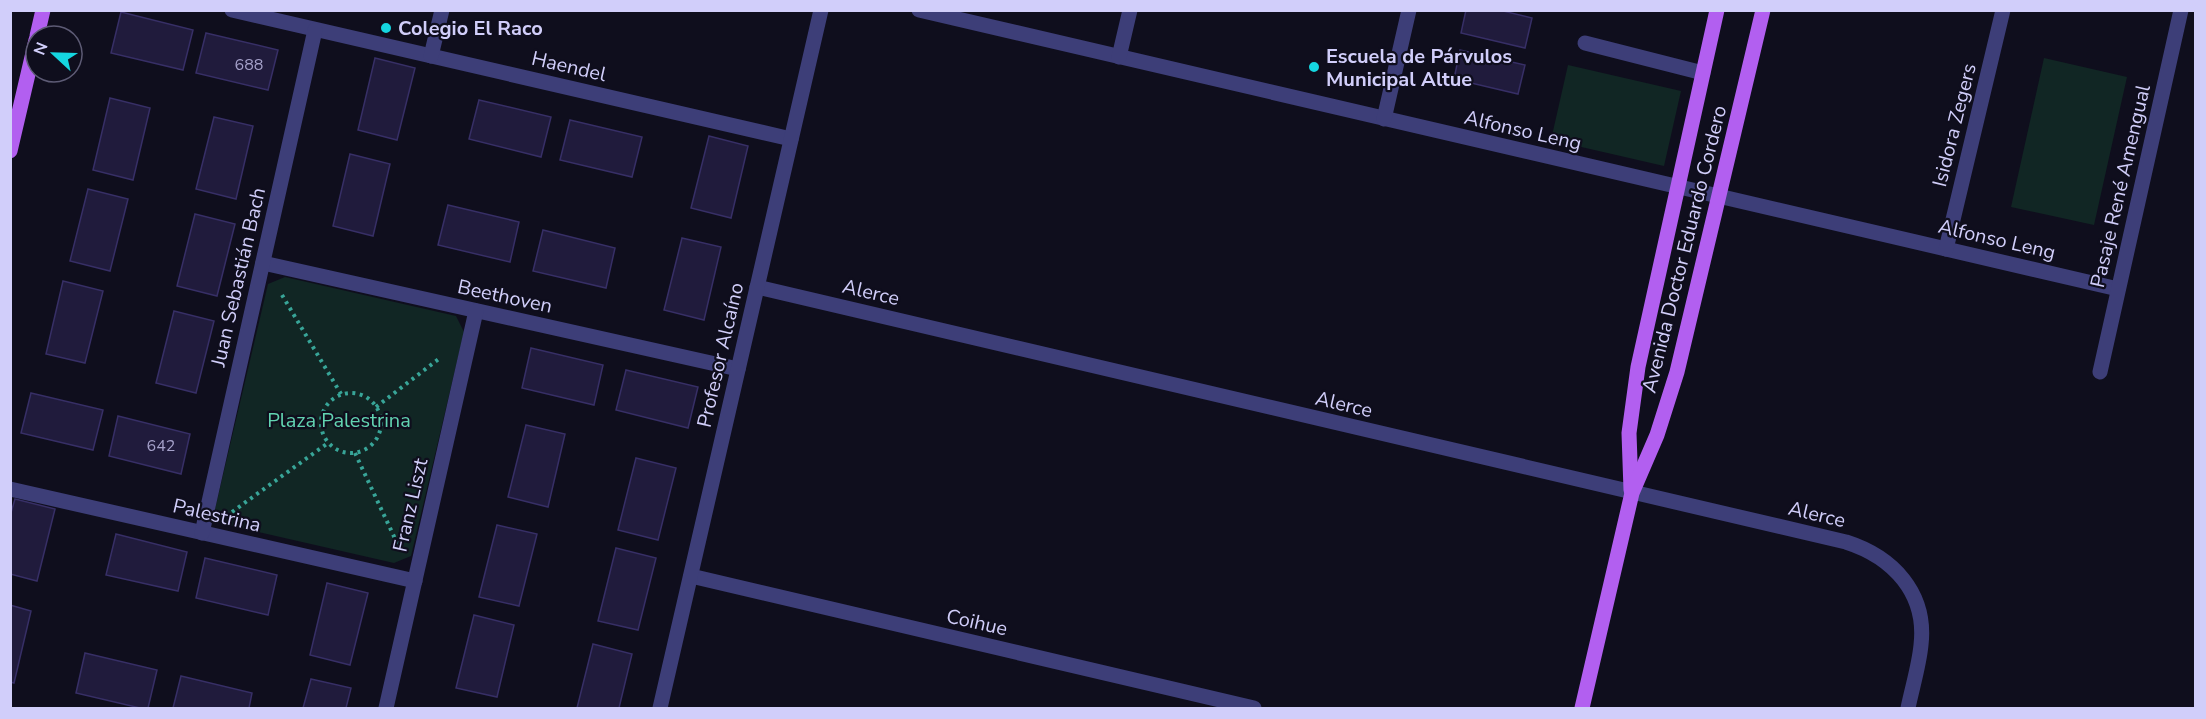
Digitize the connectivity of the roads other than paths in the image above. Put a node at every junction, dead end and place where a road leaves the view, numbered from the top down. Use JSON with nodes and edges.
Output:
{"nodes":[{"id":1,"x":232,"y":10,"type":"edge"},
{"id":2,"x":442,"y":10,"type":"edge"},
{"id":3,"x":821,"y":10,"type":"edge"},
{"id":4,"x":919,"y":10,"type":"edge"},
{"id":5,"x":1130,"y":10,"type":"edge"},
{"id":6,"x":1409,"y":10,"type":"edge"},
{"id":7,"x":1717,"y":10,"type":"edge"},
{"id":8,"x":1763,"y":10,"type":"edge"},
{"id":9,"x":2004,"y":10,"type":"edge"},
{"id":10,"x":2183,"y":10,"type":"edge"},
{"id":11,"x":2196,"y":13,"type":"edge"},
{"id":12,"x":315,"y":30,"type":"junction"},
{"id":13,"x":1585,"y":43,"type":"dead end"},
{"id":14,"x":431,"y":56,"type":"junction"},
{"id":15,"x":1119,"y":57,"type":"junction"},
{"id":16,"x":1703,"y":73,"type":"junction"},
{"id":17,"x":25,"y":84,"type":"edge"},
{"id":18,"x":1384,"y":119,"type":"junction"},
{"id":19,"x":791,"y":139,"type":"junction"},
{"id":20,"x":10,"y":151,"type":"edge"},
{"id":21,"x":1678,"y":188,"type":"junction"},
{"id":22,"x":1720,"y":195,"type":"junction"},
{"id":23,"x":1946,"y":249,"type":"junction"},
{"id":24,"x":263,"y":263,"type":"junction"},
{"id":25,"x":757,"y":287,"type":"junction"},
{"id":26,"x":2118,"y":289,"type":"junction"},
{"id":27,"x":476,"y":311,"type":"junction"},
{"id":28,"x":738,"y":369,"type":"junction"},
{"id":29,"x":2100,"y":372,"type":"dead end"},
{"id":30,"x":10,"y":489,"type":"edge"},
{"id":31,"x":1632,"y":493,"type":"junction"},
{"id":32,"x":202,"y":533,"type":"junction"},
{"id":33,"x":691,"y":576,"type":"junction"},
{"id":34,"x":415,"y":581,"type":"junction"},
{"id":35,"x":1192,"y":701,"type":"edge"},
{"id":36,"x":386,"y":708,"type":"edge"},
{"id":37,"x":660,"y":708,"type":"edge"},
{"id":38,"x":1254,"y":708,"type":"edge"},
{"id":39,"x":1582,"y":708,"type":"edge"},
{"id":40,"x":1908,"y":708,"type":"edge"}],
"edges":[{"from":1,"to":12,"type":"street","name":"Haendel"},
{"from":2,"to":14,"type":"street"},
{"from":3,"to":19,"type":"street","name":"Profesor Alcaíno"},
{"from":4,"to":15,"type":"street","name":"Alfonso Leng"},
{"from":5,"to":15,"type":"street"},
{"from":6,"to":18,"type":"street"},
{"from":7,"to":16,"type":"main road","name":"Avenida Doctor Eduardo Cordero"},
{"from":8,"to":22,"type":"main road","name":"Avenida Doctor Eduardo Cordero"},
{"from":9,"to":23,"type":"street","name":"Isidora Zegers"},
{"from":10,"to":11,"type":"street"},
{"from":10,"to":26,"type":"street","name":"Pasaje René Amengual"},
{"from":12,"to":14,"type":"street","name":"Haendel"},
{"from":12,"to":24,"type":"street","name":"Juan Sebastián Bach"},
{"from":13,"to":16,"type":"street"},
{"from":14,"to":19,"type":"street","name":"Haendel"},
{"from":15,"to":18,"type":"street","name":"Alfonso Leng"},
{"from":16,"to":21,"type":"main road","name":"Avenida Doctor Eduardo Cordero"},
{"from":17,"to":20,"type":"main road"},
{"from":18,"to":21,"type":"street","name":"Alfonso Leng"},
{"from":19,"to":25,"type":"street","name":"Profesor Alcaíno"},
{"from":21,"to":22,"type":"street","name":"Alfonso Leng"},
{"from":21,"to":31,"type":"main road","name":"Avenida Doctor Eduardo Cordero"},
{"from":22,"to":23,"type":"street","name":"Alfonso Leng"},
{"from":22,"to":31,"type":"main road","name":"Avenida Doctor Eduardo Cordero"},
{"from":23,"to":26,"type":"street","name":"Alfonso Leng"},
{"from":24,"to":27,"type":"street","name":"Beethoven"},
{"from":24,"to":32,"type":"street","name":"Juan Sebastián Bach"},
{"from":25,"to":28,"type":"street","name":"Profesor Alcaíno"},
{"from":25,"to":31,"type":"street","name":"Alerce"},
{"from":26,"to":29,"type":"street","name":"Pasaje René Amengual"},
{"from":27,"to":28,"type":"street","name":"Beethoven"},
{"from":27,"to":34,"type":"street","name":"Franz Liszt"},
{"from":28,"to":33,"type":"street","name":"Profesor Alcaíno"},
{"from":30,"to":32,"type":"street","name":"Palestrina"},
{"from":31,"to":39,"type":"main road","name":"Avenida Doctor Eduardo Cordero"},
{"from":31,"to":40,"type":"street","name":"Alerce"},
{"from":32,"to":34,"type":"street","name":"Palestrina"},
{"from":33,"to":35,"type":"street","name":"Coihue"},
{"from":33,"to":37,"type":"street","name":"Profesor Alcaíno"},
{"from":34,"to":36,"type":"street","name":"Franz Liszt"},
{"from":35,"to":38,"type":"street","name":"Coihue"}]}
